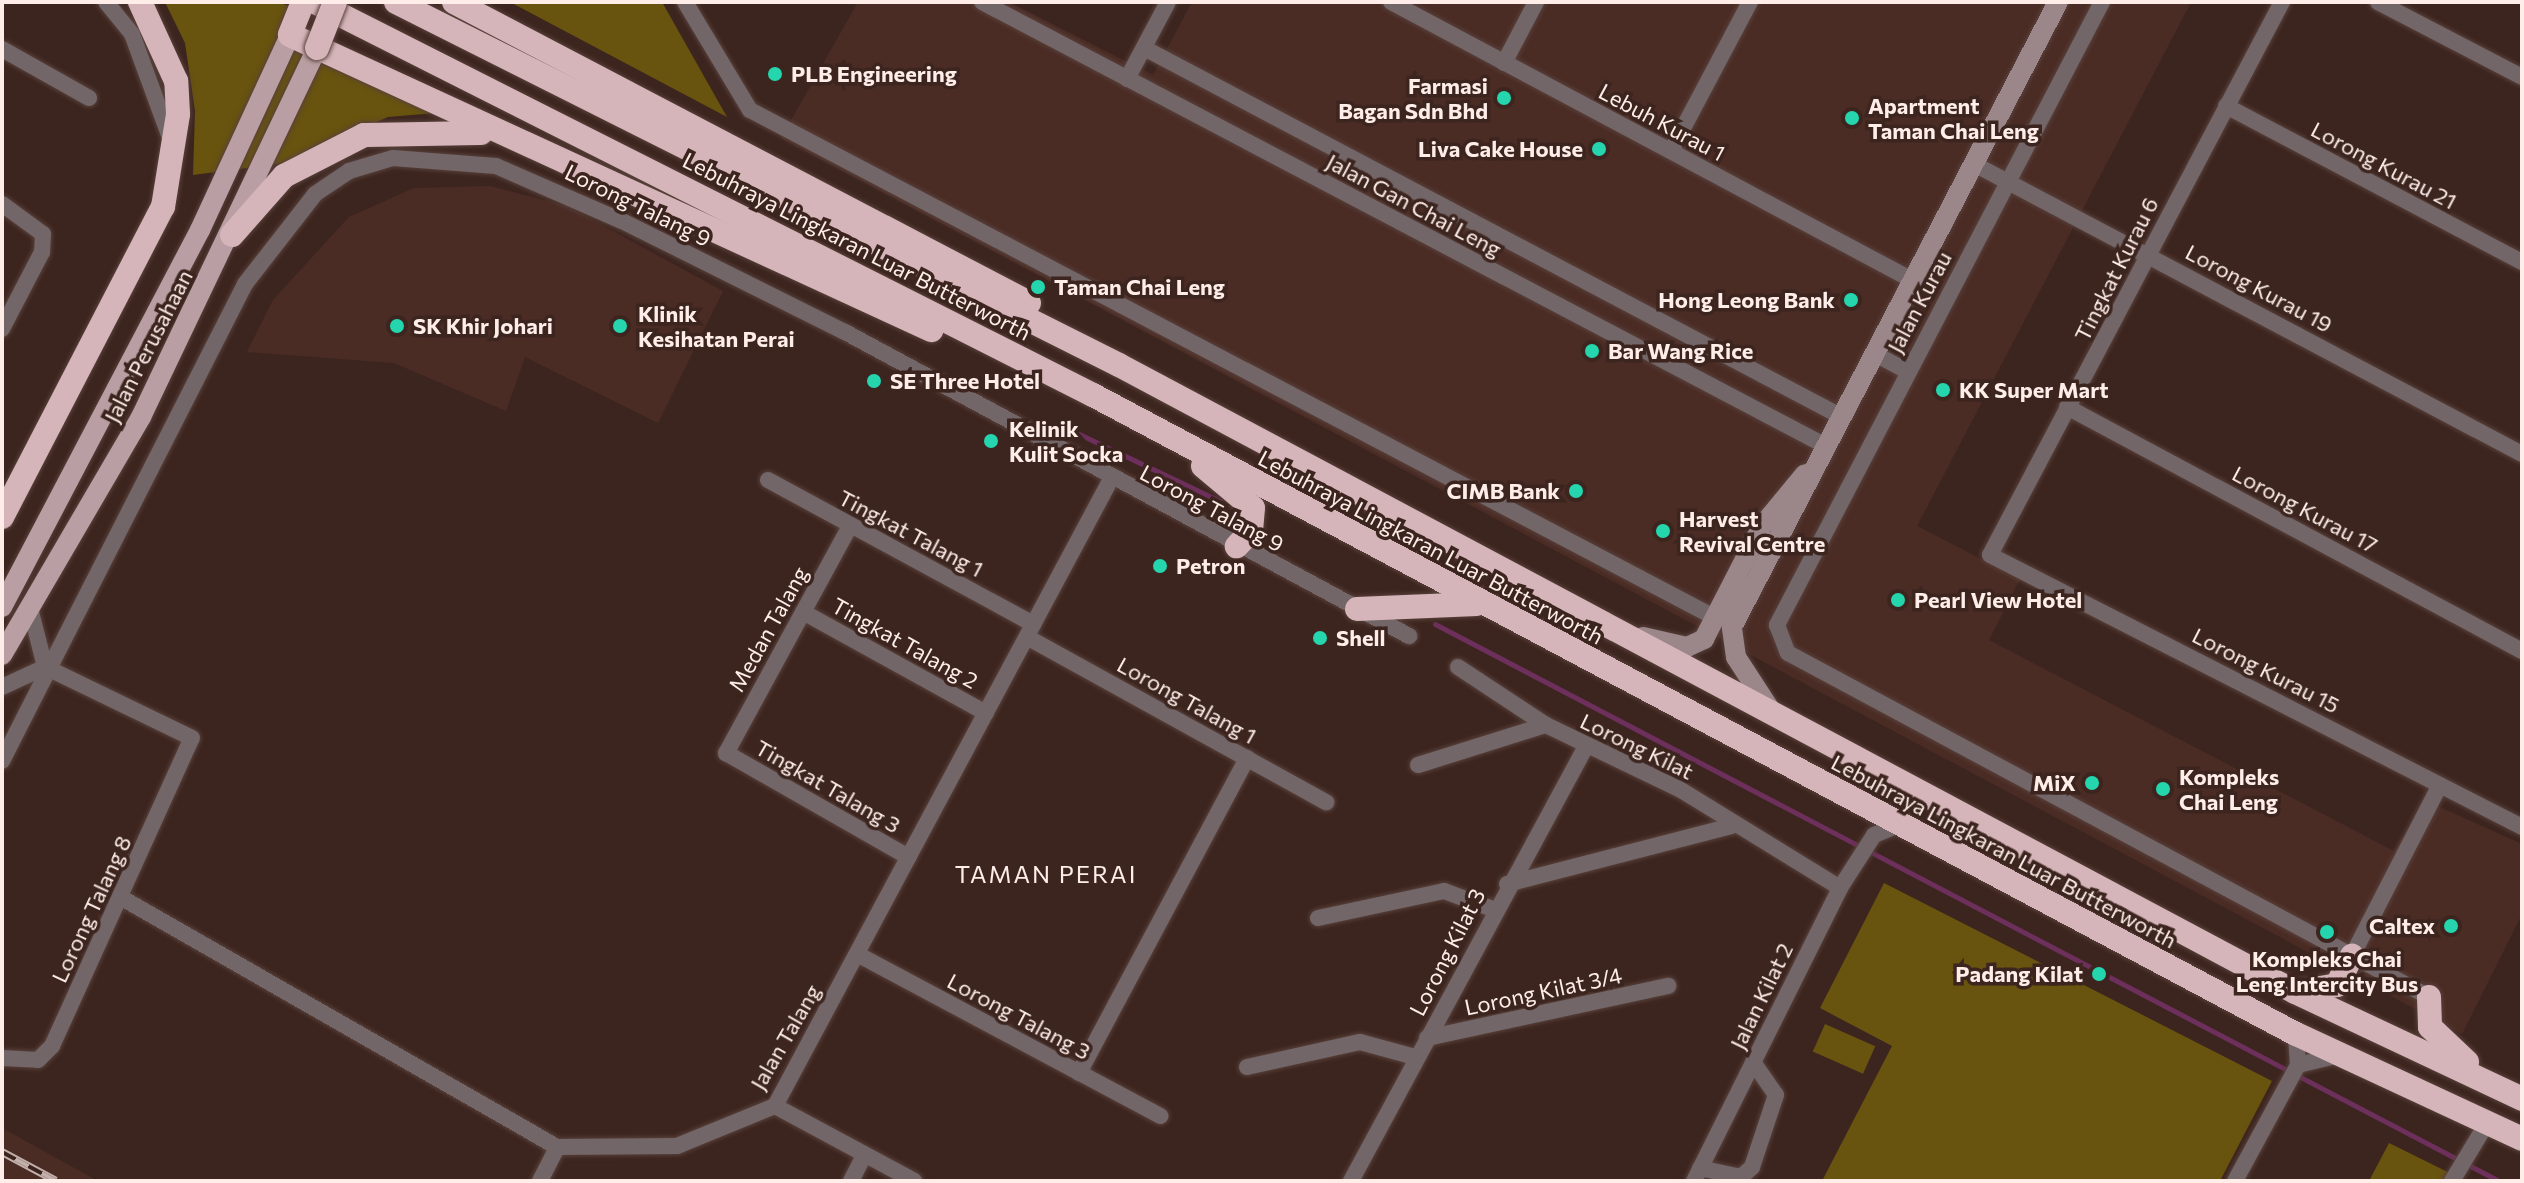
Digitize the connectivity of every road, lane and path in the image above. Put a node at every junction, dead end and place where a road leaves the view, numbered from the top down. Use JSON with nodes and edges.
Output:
{"nodes":[{"id":1,"x":106,"y":2,"type":"edge"},
{"id":2,"x":140,"y":2,"type":"edge"},
{"id":3,"x":303,"y":2,"type":"edge"},
{"id":4,"x":315,"y":2,"type":"edge"},
{"id":5,"x":335,"y":2,"type":"edge"},
{"id":6,"x":396,"y":2,"type":"edge"},
{"id":7,"x":454,"y":2,"type":"edge"},
{"id":8,"x":496,"y":2,"type":"edge"},
{"id":9,"x":685,"y":2,"type":"edge"},
{"id":10,"x":982,"y":2,"type":"edge"},
{"id":11,"x":1168,"y":2,"type":"edge"},
{"id":12,"x":1391,"y":2,"type":"edge"},
{"id":13,"x":1536,"y":2,"type":"edge"},
{"id":14,"x":1750,"y":2,"type":"edge"},
{"id":15,"x":2058,"y":2,"type":"edge"},
{"id":16,"x":2102,"y":2,"type":"edge"},
{"id":17,"x":2282,"y":2,"type":"edge"},
{"id":18,"x":2378,"y":2,"type":"edge"},
{"id":19,"x":290,"y":35,"type":"junction"},
{"id":20,"x":533,"y":40,"type":"junction"},
{"id":21,"x":317,"y":48,"type":"junction"},
{"id":22,"x":1144,"y":48,"type":"junction"},
{"id":23,"x":2,"y":49,"type":"edge"},
{"id":24,"x":1504,"y":63,"type":"junction"},
{"id":25,"x":2522,"y":77,"type":"edge"},
{"id":26,"x":1127,"y":79,"type":"junction"},
{"id":27,"x":89,"y":98,"type":"dead end"},
{"id":28,"x":2226,"y":106,"type":"junction"},
{"id":29,"x":496,"y":134,"type":"junction"},
{"id":30,"x":173,"y":151,"type":"junction"},
{"id":31,"x":1671,"y":151,"type":"junction"},
{"id":32,"x":1974,"y":164,"type":"junction"},
{"id":33,"x":2010,"y":181,"type":"junction"},
{"id":34,"x":2,"y":204,"type":"edge"},
{"id":35,"x":232,"y":235,"type":"junction"},
{"id":36,"x":2148,"y":253,"type":"junction"},
{"id":37,"x":2522,"y":262,"type":"edge"},
{"id":38,"x":1914,"y":281,"type":"junction"},
{"id":39,"x":2,"y":329,"type":"edge"},
{"id":40,"x":1875,"y":354,"type":"junction"},
{"id":41,"x":1119,"y":365,"type":"junction"},
{"id":42,"x":1909,"y":372,"type":"junction"},
{"id":43,"x":1093,"y":395,"type":"junction"},
{"id":44,"x":2067,"y":407,"type":"junction"},
{"id":45,"x":1842,"y":417,"type":"junction"},
{"id":46,"x":1169,"y":437,"type":"junction"},
{"id":47,"x":1826,"y":446,"type":"junction"},
{"id":48,"x":2522,"y":454,"type":"edge"},
{"id":49,"x":1814,"y":467,"type":"junction"},
{"id":50,"x":1111,"y":479,"type":"junction"},
{"id":51,"x":768,"y":480,"type":"dead end"},
{"id":52,"x":2,"y":517,"type":"edge"},
{"id":53,"x":850,"y":526,"type":"junction"},
{"id":54,"x":1237,"y":546,"type":"junction"},
{"id":55,"x":1990,"y":555,"type":"joint"},
{"id":56,"x":5,"y":602,"type":"edge"},
{"id":57,"x":1483,"y":604,"type":"junction"},
{"id":58,"x":30,"y":608,"type":"junction"},
{"id":59,"x":1357,"y":609,"type":"junction"},
{"id":60,"x":803,"y":612,"type":"junction"},
{"id":61,"x":1716,"y":618,"type":"junction"},
{"id":62,"x":1604,"y":625,"type":"junction"},
{"id":63,"x":1030,"y":630,"type":"junction"},
{"id":64,"x":1409,"y":636,"type":"dead end"},
{"id":65,"x":2522,"y":651,"type":"edge"},
{"id":66,"x":2,"y":655,"type":"edge"},
{"id":67,"x":45,"y":667,"type":"junction"},
{"id":68,"x":1458,"y":667,"type":"dead end"},
{"id":69,"x":2,"y":687,"type":"edge"},
{"id":70,"x":986,"y":713,"type":"junction"},
{"id":71,"x":1777,"y":721,"type":"junction"},
{"id":72,"x":1546,"y":725,"type":"junction"},
{"id":73,"x":1586,"y":746,"type":"junction"},
{"id":74,"x":726,"y":753,"type":"joint"},
{"id":75,"x":1247,"y":758,"type":"junction"},
{"id":76,"x":2,"y":761,"type":"edge"},
{"id":77,"x":1418,"y":765,"type":"dead end"},
{"id":78,"x":2440,"y":785,"type":"junction"},
{"id":79,"x":1326,"y":802,"type":"dead end"},
{"id":80,"x":1866,"y":807,"type":"junction"},
{"id":81,"x":1899,"y":825,"type":"junction"},
{"id":82,"x":1731,"y":826,"type":"junction"},
{"id":83,"x":2521,"y":827,"type":"edge"},
{"id":84,"x":1871,"y":841,"type":"junction"},
{"id":85,"x":908,"y":857,"type":"junction"},
{"id":86,"x":1507,"y":884,"type":"junction"},
{"id":87,"x":1840,"y":888,"type":"junction"},
{"id":88,"x":122,"y":898,"type":"junction"},
{"id":89,"x":1493,"y":909,"type":"junction"},
{"id":90,"x":1318,"y":918,"type":"dead end"},
{"id":91,"x":857,"y":954,"type":"junction"},
{"id":92,"x":2352,"y":956,"type":"junction"},
{"id":93,"x":1668,"y":986,"type":"dead end"},
{"id":94,"x":2295,"y":992,"type":"junction"},
{"id":95,"x":2429,"y":997,"type":"joint"},
{"id":96,"x":2296,"y":1034,"type":"junction"},
{"id":97,"x":1427,"y":1038,"type":"junction"},
{"id":98,"x":2340,"y":1055,"type":"junction"},
{"id":99,"x":1415,"y":1057,"type":"junction"},
{"id":100,"x":2,"y":1058,"type":"edge"},
{"id":101,"x":1753,"y":1062,"type":"junction"},
{"id":102,"x":1247,"y":1067,"type":"dead end"},
{"id":103,"x":2295,"y":1068,"type":"junction"},
{"id":104,"x":1079,"y":1073,"type":"junction"},
{"id":105,"x":2522,"y":1099,"type":"edge"},
{"id":106,"x":775,"y":1106,"type":"junction"},
{"id":107,"x":1160,"y":1116,"type":"dead end"},
{"id":108,"x":2487,"y":1123,"type":"junction"},
{"id":109,"x":2522,"y":1139,"type":"edge"},
{"id":110,"x":557,"y":1147,"type":"junction"},
{"id":111,"x":865,"y":1154,"type":"junction"},
{"id":112,"x":2458,"y":1171,"type":"edge"},
{"id":113,"x":1697,"y":1175,"type":"edge"},
{"id":114,"x":1740,"y":1179,"type":"edge"},
{"id":115,"x":540,"y":1181,"type":"edge"},
{"id":116,"x":851,"y":1181,"type":"edge"},
{"id":117,"x":914,"y":1181,"type":"edge"},
{"id":118,"x":1351,"y":1181,"type":"edge"},
{"id":119,"x":2235,"y":1181,"type":"edge"}],
"edges":[{"from":1,"to":30,"type":"street"},
{"from":2,"to":30,"type":"highway"},
{"from":3,"to":19,"type":"highway"},
{"from":4,"to":43,"type":"highway","name":"Lebuhraya Lingkaran Luar Butterworth"},
{"from":5,"to":21,"type":"highway","bridge":true},
{"from":6,"to":41,"type":"highway","name":"Lebuhraya Lingkaran Luar Butterworth"},
{"from":7,"to":20,"type":"highway"},
{"from":8,"to":20,"type":"highway"},
{"from":9,"to":61,"type":"street"},
{"from":10,"to":26,"type":"street","name":"Jalan Gan Chai Leng"},
{"from":11,"to":22,"type":"street"},
{"from":12,"to":24,"type":"street","name":"Lebuh Kurau 1"},
{"from":13,"to":24,"type":"street"},
{"from":14,"to":31,"type":"street"},
{"from":15,"to":32,"type":"street","name":"Jalan Kurau"},
{"from":16,"to":33,"type":"street","name":"Jalan Kurau"},
{"from":17,"to":28,"type":"street","name":"Tingkat Kurau 6"},
{"from":18,"to":25,"type":"street"},
{"from":19,"to":21,"type":"highway"},
{"from":19,"to":56,"type":"main road","name":"Jalan Perusahaan"},
{"from":20,"to":41,"type":"highway"},
{"from":21,"to":29,"type":"highway"},
{"from":21,"to":35,"type":"main road","name":"Jalan Perusahaan"},
{"from":22,"to":26,"type":"street"},
{"from":22,"to":45,"type":"street","name":"Jalan Gan Chai Leng"},
{"from":23,"to":27,"type":"street"},
{"from":24,"to":31,"type":"street","name":"Lebuh Kurau 1"},
{"from":26,"to":47,"type":"street","name":"Jalan Gan Chai Leng"},
{"from":28,"to":36,"type":"street","name":"Tingkat Kurau 6"},
{"from":28,"to":37,"type":"street","name":"Lorong Kurau 21"},
{"from":29,"to":35,"type":"highway"},
{"from":29,"to":43,"type":"highway"},
{"from":30,"to":52,"type":"highway"},
{"from":31,"to":38,"type":"street","name":"Lebuh Kurau 1"},
{"from":32,"to":33,"type":"street","name":"Lorong Kurau 19"},
{"from":32,"to":38,"type":"street","name":"Jalan Kurau"},
{"from":33,"to":36,"type":"street","name":"Lorong Kurau 19"},
{"from":33,"to":42,"type":"street","name":"Jalan Kurau"},
{"from":34,"to":39,"type":"street"},
{"from":35,"to":58,"type":"main road","name":"Jalan Perusahaan"},
{"from":36,"to":44,"type":"street","name":"Tingkat Kurau 6"},
{"from":36,"to":48,"type":"street","name":"Lorong Kurau 19"},
{"from":38,"to":40,"type":"street","name":"Jalan Kurau"},
{"from":40,"to":42,"type":"street"},
{"from":40,"to":45,"type":"street","name":"Jalan Kurau"},
{"from":41,"to":62,"type":"highway","name":"Lebuhraya Lingkaran Luar Butterworth"},
{"from":42,"to":92,"type":"street","name":"Jalan Kurau"},
{"from":43,"to":46,"type":"highway","name":"Lebuhraya Lingkaran Luar Butterworth"},
{"from":44,"to":55,"type":"street","name":"Tingkat Kurau 6"},
{"from":44,"to":65,"type":"street","name":"Lorong Kurau 17"},
{"from":45,"to":47,"type":"street","name":"Jalan Kurau"},
{"from":46,"to":54,"type":"highway"},
{"from":46,"to":57,"type":"highway","name":"Lebuhraya Lingkaran Luar Butterworth"},
{"from":47,"to":49,"type":"street","name":"Jalan Kurau"},
{"from":49,"to":61,"type":"street","name":"Jalan Kurau"},
{"from":49,"to":71,"type":"street","name":"Jalan Kurau"},
{"from":50,"to":54,"type":"street","name":"Lorong Talang 9"},
{"from":50,"to":63,"type":"street","name":"Jalan Talang"},
{"from":50,"to":67,"type":"street","name":"Lorong Talang 9"},
{"from":51,"to":53,"type":"street","name":"Tingkat Talang 1"},
{"from":53,"to":60,"type":"street","name":"Medan Talang"},
{"from":53,"to":63,"type":"street","name":"Tingkat Talang 1"},
{"from":54,"to":59,"type":"street","name":"Lorong Talang 9"},
{"from":55,"to":78,"type":"street","name":"Lorong Kurau 15"},
{"from":57,"to":59,"type":"highway"},
{"from":57,"to":80,"type":"highway","name":"Lebuhraya Lingkaran Luar Butterworth"},
{"from":58,"to":66,"type":"main road","name":"Jalan Perusahaan"},
{"from":58,"to":67,"type":"street"},
{"from":59,"to":64,"type":"street","name":"Lorong Talang 9"},
{"from":60,"to":70,"type":"street","name":"Tingkat Talang 2"},
{"from":60,"to":74,"type":"street","name":"Medan Talang"},
{"from":61,"to":62,"type":"street","name":"Jalan Kurau"},
{"from":62,"to":71,"type":"highway","name":"Lebuhraya Lingkaran Luar Butterworth"},
{"from":63,"to":70,"type":"street","name":"Jalan Talang"},
{"from":63,"to":75,"type":"street","name":"Lorong Talang 1"},
{"from":67,"to":69,"type":"street"},
{"from":67,"to":76,"type":"street"},
{"from":67,"to":88,"type":"street","name":"Lorong Talang 8"},
{"from":68,"to":72,"type":"street","name":"Lorong Kilat"},
{"from":70,"to":85,"type":"street","name":"Jalan Talang"},
{"from":71,"to":94,"type":"highway","name":"Lebuhraya Lingkaran Luar Butterworth"},
{"from":72,"to":73,"type":"street","name":"Lorong Kilat"},
{"from":72,"to":77,"type":"street"},
{"from":73,"to":82,"type":"street","name":"Lorong Kilat"},
{"from":73,"to":86,"type":"street","name":"Lorong Kilat 3"},
{"from":74,"to":85,"type":"street","name":"Tingkat Talang 3"},
{"from":75,"to":79,"type":"street","name":"Lorong Talang 1"},
{"from":75,"to":104,"type":"street"},
{"from":78,"to":83,"type":"street","name":"Lorong Kurau 15"},
{"from":78,"to":92,"type":"street"},
{"from":80,"to":81,"type":"highway","name":"Lebuhraya Lingkaran Luar Butterworth"},
{"from":80,"to":84,"type":"street"},
{"from":81,"to":84,"type":"street"},
{"from":81,"to":96,"type":"highway","name":"Lebuhraya Lingkaran Luar Butterworth"},
{"from":82,"to":86,"type":"street"},
{"from":82,"to":87,"type":"street","name":"Lorong Kilat"},
{"from":84,"to":87,"type":"street","name":"Jalan Kilat 2"},
{"from":85,"to":91,"type":"street","name":"Jalan Talang"},
{"from":86,"to":89,"type":"street","name":"Lorong Kilat 3"},
{"from":87,"to":101,"type":"street","name":"Jalan Kilat 2"},
{"from":88,"to":100,"type":"street","name":"Lorong Talang 8"},
{"from":88,"to":110,"type":"street"},
{"from":89,"to":90,"type":"street"},
{"from":89,"to":97,"type":"street","name":"Lorong Kilat 3"},
{"from":91,"to":104,"type":"street","name":"Lorong Talang 3"},
{"from":91,"to":106,"type":"street","name":"Jalan Talang"},
{"from":92,"to":94,"type":"highway"},
{"from":92,"to":95,"type":"street"},
{"from":93,"to":97,"type":"street","name":"Lorong Kilat 3/4"},
{"from":94,"to":105,"type":"highway","name":"Lebuhraya Lingkaran Luar Butterworth"},
{"from":95,"to":105,"type":"highway"},
{"from":96,"to":98,"type":"highway","name":"Lebuhraya Lingkaran Luar Butterworth"},
{"from":96,"to":103,"type":"street"},
{"from":97,"to":99,"type":"street","name":"Lorong Kilat 3"},
{"from":98,"to":103,"type":"street"},
{"from":98,"to":108,"type":"highway","name":"Lebuhraya Lingkaran Luar Butterworth"},
{"from":99,"to":102,"type":"street"},
{"from":99,"to":118,"type":"street","name":"Lorong Kilat 3"},
{"from":101,"to":113,"type":"street","name":"Jalan Kilat 2"},
{"from":101,"to":114,"type":"street"},
{"from":103,"to":119,"type":"street"},
{"from":104,"to":107,"type":"street","name":"Lorong Talang 3"},
{"from":106,"to":110,"type":"street","name":"Jalan Talang"},
{"from":106,"to":111,"type":"street"},
{"from":108,"to":109,"type":"highway","name":"Lebuhraya Lingkaran Luar Butterworth"},
{"from":108,"to":112,"type":"street"},
{"from":110,"to":115,"type":"street"},
{"from":111,"to":116,"type":"street"},
{"from":111,"to":117,"type":"street"},
{"from":113,"to":114,"type":"street"}]}
